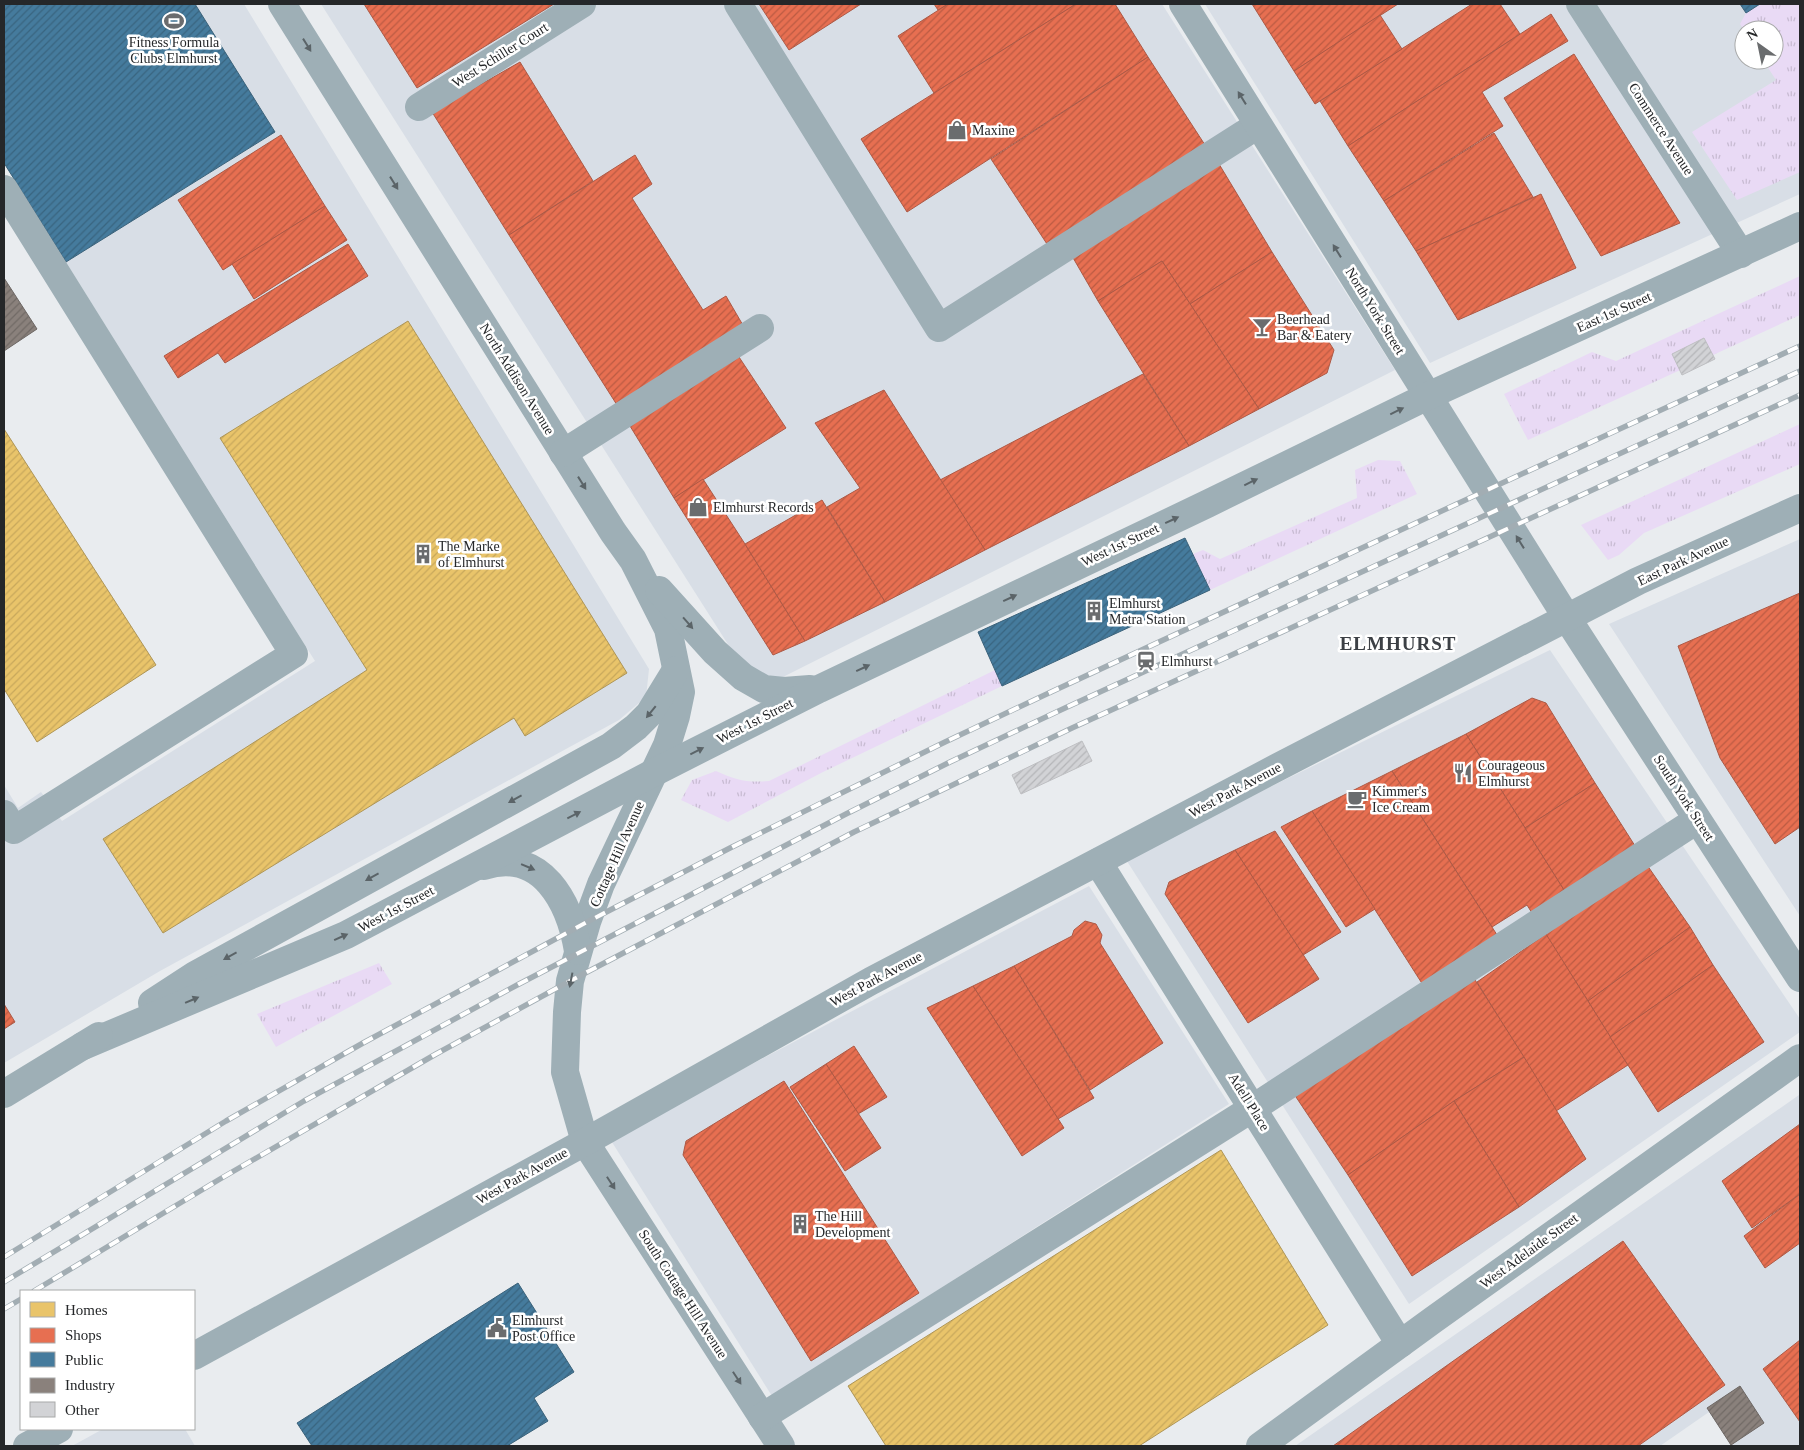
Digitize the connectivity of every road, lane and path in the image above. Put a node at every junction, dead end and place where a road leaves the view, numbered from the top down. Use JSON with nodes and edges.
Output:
{"nodes":[{"id":1,"x":282,"y":4,"type":"edge"},
{"id":2,"x":582,"y":4,"type":"edge"},
{"id":3,"x":738,"y":4,"type":"edge"},
{"id":4,"x":1183,"y":4,"type":"edge"},
{"id":5,"x":1580,"y":4,"type":"edge"},
{"id":6,"x":419,"y":107,"type":"dead end"},
{"id":7,"x":1258,"y":125,"type":"junction"},
{"id":8,"x":4,"y":189,"type":"edge"},
{"id":9,"x":1800,"y":226,"type":"edge"},
{"id":10,"x":1741,"y":254,"type":"junction"},
{"id":11,"x":760,"y":328,"type":"dead end"},
{"id":12,"x":1428,"y":396,"type":"junction"},
{"id":13,"x":563,"y":453,"type":"junction"},
{"id":14,"x":1800,"y":508,"type":"edge"},
{"id":15,"x":633,"y":560,"type":"junction"},
{"id":16,"x":1567,"y":618,"type":"junction"},
{"id":17,"x":676,"y":670,"type":"junction"},
{"id":18,"x":819,"y":688,"type":"junction"},
{"id":19,"x":653,"y":773,"type":"junction"},
{"id":20,"x":1697,"y":820,"type":"junction"},
{"id":21,"x":9,"y":822,"type":"edge"},
{"id":22,"x":1098,"y":862,"type":"junction"},
{"id":23,"x":464,"y":873,"type":"junction"},
{"id":24,"x":578,"y":952,"type":"junction"},
{"id":25,"x":1800,"y":978,"type":"edge"},
{"id":26,"x":83,"y":1046,"type":"junction"},
{"id":27,"x":1800,"y":1058,"type":"edge"},
{"id":28,"x":4,"y":1094,"type":"edge"},
{"id":29,"x":1253,"y":1108,"type":"junction"},
{"id":30,"x":585,"y":1142,"type":"junction"},
{"id":31,"x":1400,"y":1344,"type":"junction"},
{"id":32,"x":195,"y":1355,"type":"edge"},
{"id":33,"x":762,"y":1417,"type":"junction"},
{"id":34,"x":57,"y":1430,"type":"edge"},
{"id":35,"x":27,"y":1446,"type":"edge"},
{"id":36,"x":781,"y":1446,"type":"edge"},
{"id":37,"x":1260,"y":1446,"type":"edge"}],
"edges":[{"from":1,"to":13,"type":"street","name":"North Addison Avenue","one_way":true},
{"from":2,"to":6,"type":"street","name":"West Schiller Court"},
{"from":3,"to":7,"type":"street"},
{"from":7,"to":4,"type":"street","name":"North York Street","one_way":true},
{"from":5,"to":10,"type":"street","name":"Commerce Avenue"},
{"from":12,"to":7,"type":"street","name":"North York Street","one_way":true},
{"from":8,"to":21,"type":"street"},
{"from":9,"to":10,"type":"street","name":"East 1st Street"},
{"from":10,"to":12,"type":"street","name":"East 1st Street"},
{"from":11,"to":13,"type":"street"},
{"from":16,"to":12,"type":"street","name":"North York Street","one_way":true},
{"from":18,"to":12,"type":"street","name":"West 1st Street","one_way":true},
{"from":13,"to":15,"type":"street","name":"North Addison Avenue","one_way":true},
{"from":14,"to":16,"type":"street","name":"East Park Avenue"},
{"from":15,"to":17,"type":"street","name":"North Addison Avenue"},
{"from":15,"to":18,"type":"street","one_way":true},
{"from":16,"to":20,"type":"street","name":"South York Street"},
{"from":16,"to":22,"type":"street","name":"West Park Avenue"},
{"from":17,"to":19,"type":"street","name":"North Addison Avenue"},
{"from":17,"to":26,"type":"street","name":"West 1st Street","one_way":true},
{"from":19,"to":18,"type":"street","name":"West 1st Street","one_way":true},
{"from":23,"to":19,"type":"street","name":"West 1st Street","one_way":true},
{"from":19,"to":24,"type":"street","name":"Cottage Hill Avenue"},
{"from":20,"to":25,"type":"street","name":"South York Street"},
{"from":20,"to":29,"type":"street"},
{"from":22,"to":29,"type":"street","name":"Adell Place"},
{"from":22,"to":30,"type":"street","name":"West Park Avenue"},
{"from":23,"to":24,"type":"street","one_way":true},
{"from":26,"to":23,"type":"street","name":"West 1st Street","one_way":true},
{"from":24,"to":30,"type":"street","name":"Cottage Hill Avenue","one_way":true},
{"from":26,"to":28,"type":"street","name":"West 1st Street"},
{"from":27,"to":31,"type":"street","name":"West Adelaide Street"},
{"from":29,"to":31,"type":"street","name":"Adell Place"},
{"from":29,"to":33,"type":"street"},
{"from":30,"to":32,"type":"street","name":"West Park Avenue"},
{"from":30,"to":33,"type":"street","name":"South Cottage Hill Avenue","one_way":true},
{"from":31,"to":37,"type":"street","name":"West Adelaide Street"},
{"from":33,"to":36,"type":"street","name":"South Cottage Hill Avenue"},
{"from":34,"to":35,"type":"street"}]}
